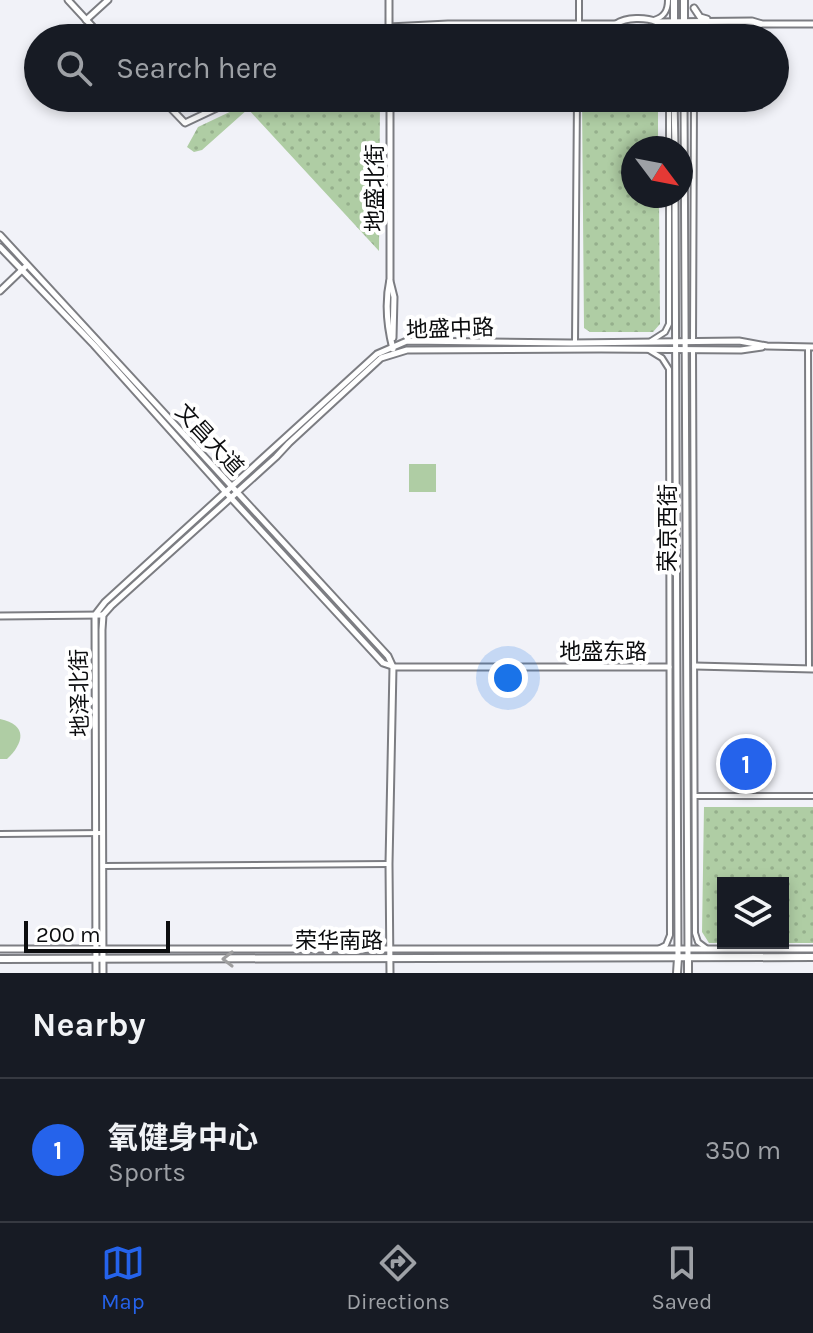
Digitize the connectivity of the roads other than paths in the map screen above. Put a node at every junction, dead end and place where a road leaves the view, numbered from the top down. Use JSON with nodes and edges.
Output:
{"nodes":[{"id":1,"x":68,"y":0,"type":"edge"},
{"id":2,"x":108,"y":0,"type":"edge"},
{"id":3,"x":389,"y":0,"type":"edge"},
{"id":4,"x":579,"y":0,"type":"edge"},
{"id":5,"x":671,"y":0,"type":"edge"},
{"id":6,"x":684,"y":0,"type":"edge"},
{"id":7,"x":694,"y":0,"type":"edge"},
{"id":8,"x":694,"y":8,"type":"joint"},
{"id":9,"x":86,"y":20,"type":"junction"},
{"id":10,"x":654,"y":20,"type":"junction"},
{"id":11,"x":728,"y":21,"type":"junction"},
{"id":12,"x":90,"y":24,"type":"edge"},
{"id":13,"x":389,"y":24,"type":"edge"},
{"id":14,"x":448,"y":24,"type":"edge"},
{"id":15,"x":578,"y":24,"type":"junction"},
{"id":16,"x":616,"y":24,"type":"joint"},
{"id":17,"x":668,"y":24,"type":"edge"},
{"id":18,"x":674,"y":24,"type":"edge"},
{"id":19,"x":684,"y":24,"type":"edge"},
{"id":20,"x":695,"y":24,"type":"edge"},
{"id":21,"x":762,"y":24,"type":"joint"},
{"id":22,"x":813,"y":24,"type":"edge"},
{"id":23,"x":174,"y":112,"type":"edge"},
{"id":24,"x":208,"y":112,"type":"edge"},
{"id":25,"x":390,"y":112,"type":"edge"},
{"id":26,"x":577,"y":112,"type":"edge"},
{"id":27,"x":672,"y":112,"type":"edge"},
{"id":28,"x":684,"y":112,"type":"edge"},
{"id":29,"x":694,"y":112,"type":"edge"},
{"id":30,"x":672,"y":136,"type":"edge"},
{"id":31,"x":672,"y":208,"type":"edge"},
{"id":32,"x":672,"y":208,"type":"edge"},
{"id":33,"x":0,"y":235,"type":"edge"},
{"id":34,"x":0,"y":247,"type":"edge"},
{"id":35,"x":27,"y":265,"type":"junction"},
{"id":36,"x":22,"y":271,"type":"junction"},
{"id":37,"x":0,"y":291,"type":"edge"},
{"id":38,"x":650,"y":341,"type":"junction"},
{"id":39,"x":693,"y":341,"type":"junction"},
{"id":40,"x":675,"y":342,"type":"junction"},
{"id":41,"x":685,"y":342,"type":"junction"},
{"id":42,"x":575,"y":343,"type":"junction"},
{"id":43,"x":767,"y":346,"type":"junction"},
{"id":44,"x":811,"y":347,"type":"edge"},
{"id":45,"x":649,"y":350,"type":"junction"},
{"id":46,"x":675,"y":350,"type":"junction"},
{"id":47,"x":685,"y":350,"type":"junction"},
{"id":48,"x":693,"y":350,"type":"junction"},
{"id":49,"x":393,"y":351,"type":"junction"},
{"id":50,"x":232,"y":486,"type":"junction"},
{"id":51,"x":226,"y":491,"type":"junction"},
{"id":52,"x":237,"y":492,"type":"junction"},
{"id":53,"x":231,"y":498,"type":"junction"},
{"id":54,"x":95,"y":615,"type":"junction"},
{"id":55,"x":103,"y":615,"type":"junction"},
{"id":56,"x":0,"y":616,"type":"edge"},
{"id":57,"x":695,"y":666,"type":"junction"},
{"id":58,"x":393,"y":667,"type":"junction"},
{"id":59,"x":669,"y":667,"type":"junction"},
{"id":60,"x":811,"y":669,"type":"edge"},
{"id":61,"x":686,"y":796,"type":"junction"},
{"id":62,"x":695,"y":796,"type":"junction"},
{"id":63,"x":813,"y":796,"type":"edge"},
{"id":64,"x":100,"y":833,"type":"junction"},
{"id":65,"x":0,"y":834,"type":"edge"},
{"id":66,"x":389,"y":864,"type":"junction"},
{"id":67,"x":104,"y":866,"type":"junction"},
{"id":68,"x":0,"y":949,"type":"edge"},
{"id":69,"x":100,"y":949,"type":"junction"},
{"id":70,"x":456,"y":949,"type":"junction"},
{"id":71,"x":657,"y":949,"type":"junction"},
{"id":72,"x":679,"y":949,"type":"junction"},
{"id":73,"x":688,"y":949,"type":"junction"},
{"id":74,"x":708,"y":949,"type":"junction"},
{"id":75,"x":717,"y":949,"type":"edge"},
{"id":76,"x":759,"y":949,"type":"edge"},
{"id":77,"x":789,"y":949,"type":"edge"},
{"id":78,"x":813,"y":949,"type":"edge"},
{"id":79,"x":167,"y":950,"type":"junction"},
{"id":80,"x":390,"y":954,"type":"junction"},
{"id":81,"x":476,"y":957,"type":"junction"},
{"id":82,"x":779,"y":957,"type":"junction"},
{"id":83,"x":813,"y":957,"type":"edge"},
{"id":84,"x":678,"y":958,"type":"junction"},
{"id":85,"x":688,"y":958,"type":"junction"},
{"id":86,"x":0,"y":959,"type":"edge"},
{"id":87,"x":190,"y":959,"type":"junction"},
{"id":88,"x":99,"y":960,"type":"junction"},
{"id":89,"x":96,"y":973,"type":"edge"},
{"id":90,"x":103,"y":973,"type":"edge"},
{"id":91,"x":390,"y":973,"type":"edge"},
{"id":92,"x":677,"y":973,"type":"edge"},
{"id":93,"x":688,"y":973,"type":"edge"}],
"edges":[{"from":1,"to":9,"type":"street"},
{"from":2,"to":9,"type":"street"},
{"from":3,"to":13,"type":"street"},
{"from":4,"to":15,"type":"street"},
{"from":5,"to":10,"type":"street"},
{"from":5,"to":18,"type":"main road"},
{"from":6,"to":19,"type":"main road"},
{"from":7,"to":8,"type":"street"},
{"from":8,"to":11,"type":"street"},
{"from":9,"to":12,"type":"street"},
{"from":10,"to":16,"type":"street"},
{"from":10,"to":17,"type":"street"},
{"from":11,"to":20,"type":"street"},
{"from":11,"to":21,"type":"street"},
{"from":14,"to":15,"type":"street"},
{"from":15,"to":16,"type":"street"},
{"from":21,"to":22,"type":"street"},
{"from":23,"to":24,"type":"street"},
{"from":25,"to":49,"type":"street","name":"地盛北街"},
{"from":26,"to":42,"type":"street"},
{"from":27,"to":30,"type":"street"},
{"from":28,"to":41,"type":"street","name":"荣京西街"},
{"from":29,"to":39,"type":"street"},
{"from":31,"to":38,"type":"street"},
{"from":32,"to":40,"type":"street","name":"荣京西街"},
{"from":33,"to":35,"type":"street","name":"文昌大道"},
{"from":34,"to":36,"type":"street","name":"文昌大道"},
{"from":35,"to":36,"type":"street"},
{"from":35,"to":50,"type":"street","name":"文昌大道"},
{"from":36,"to":37,"type":"street"},
{"from":36,"to":51,"type":"street","name":"文昌大道"},
{"from":38,"to":40,"type":"street","name":"地盛中路"},
{"from":38,"to":42,"type":"street","name":"地盛中路"},
{"from":39,"to":41,"type":"street","name":"地盛中路"},
{"from":39,"to":43,"type":"street","name":"地盛中路"},
{"from":39,"to":48,"type":"street"},
{"from":40,"to":41,"type":"street","name":"地盛中路"},
{"from":40,"to":46,"type":"street","name":"荣京西街"},
{"from":41,"to":47,"type":"street","name":"荣京西街"},
{"from":42,"to":49,"type":"street","name":"地盛中路"},
{"from":43,"to":44,"type":"street"},
{"from":43,"to":48,"type":"street","name":"地盛中路"},
{"from":44,"to":60,"type":"street"},
{"from":45,"to":46,"type":"street","name":"地盛中路"},
{"from":45,"to":49,"type":"street","name":"地盛中路"},
{"from":45,"to":59,"type":"street"},
{"from":46,"to":47,"type":"street","name":"地盛中路"},
{"from":46,"to":72,"type":"street","name":"荣京西街"},
{"from":47,"to":48,"type":"street","name":"地盛中路"},
{"from":47,"to":61,"type":"street","name":"荣京西街"},
{"from":48,"to":57,"type":"street"},
{"from":49,"to":50,"type":"street","name":"地盛中路"},
{"from":49,"to":52,"type":"street","name":"地盛中路"},
{"from":50,"to":51,"type":"street"},
{"from":50,"to":52,"type":"street","name":"文昌大道"},
{"from":51,"to":53,"type":"street","name":"文昌大道"},
{"from":51,"to":54,"type":"street"},
{"from":52,"to":53,"type":"street","name":"地盛中路"},
{"from":52,"to":58,"type":"street","name":"文昌大道"},
{"from":53,"to":55,"type":"street"},
{"from":53,"to":58,"type":"street","name":"文昌大道"},
{"from":54,"to":55,"type":"street"},
{"from":54,"to":56,"type":"street"},
{"from":54,"to":64,"type":"street","name":"地泽北街"},
{"from":55,"to":64,"type":"street","name":"地泽北街"},
{"from":57,"to":60,"type":"street"},
{"from":57,"to":62,"type":"street"},
{"from":58,"to":59,"type":"street","name":"地盛东路"},
{"from":58,"to":66,"type":"street"},
{"from":59,"to":71,"type":"street"},
{"from":61,"to":62,"type":"street"},
{"from":61,"to":73,"type":"street","name":"荣京西街"},
{"from":62,"to":63,"type":"street"},
{"from":62,"to":74,"type":"street"},
{"from":64,"to":65,"type":"street"},
{"from":64,"to":67,"type":"street","name":"地泽北街"},
{"from":64,"to":69,"type":"street","name":"地泽北街"},
{"from":66,"to":67,"type":"street"},
{"from":66,"to":80,"type":"street"},
{"from":67,"to":69,"type":"street","name":"地泽北街"},
{"from":68,"to":69,"type":"street"},
{"from":69,"to":79,"type":"street"},
{"from":69,"to":88,"type":"street"},
{"from":70,"to":71,"type":"street"},
{"from":70,"to":80,"type":"street"},
{"from":70,"to":81,"type":"street"},
{"from":71,"to":72,"type":"street"},
{"from":72,"to":73,"type":"street"},
{"from":72,"to":84,"type":"street","name":"荣京西街"},
{"from":73,"to":74,"type":"street"},
{"from":73,"to":85,"type":"street","name":"荣京西街"},
{"from":74,"to":75,"type":"street"},
{"from":76,"to":82,"type":"street"},
{"from":77,"to":78,"type":"street"},
{"from":79,"to":80,"type":"street"},
{"from":79,"to":87,"type":"street"},
{"from":80,"to":81,"type":"main road","name":"荣华南路"},
{"from":80,"to":87,"type":"main road","name":"荣华南路","one_way":true},
{"from":80,"to":91,"type":"street"},
{"from":81,"to":84,"type":"main road","name":"荣华南路"},
{"from":82,"to":83,"type":"main road","name":"荣华南路"},
{"from":82,"to":85,"type":"main road","name":"荣华南路"},
{"from":84,"to":85,"type":"main road","name":"荣华南路"},
{"from":84,"to":92,"type":"main road"},
{"from":85,"to":93,"type":"main road"},
{"from":86,"to":88,"type":"main road","name":"荣华南路"},
{"from":87,"to":88,"type":"main road","name":"荣华南路"},
{"from":88,"to":89,"type":"street"},
{"from":88,"to":90,"type":"street"}]}
